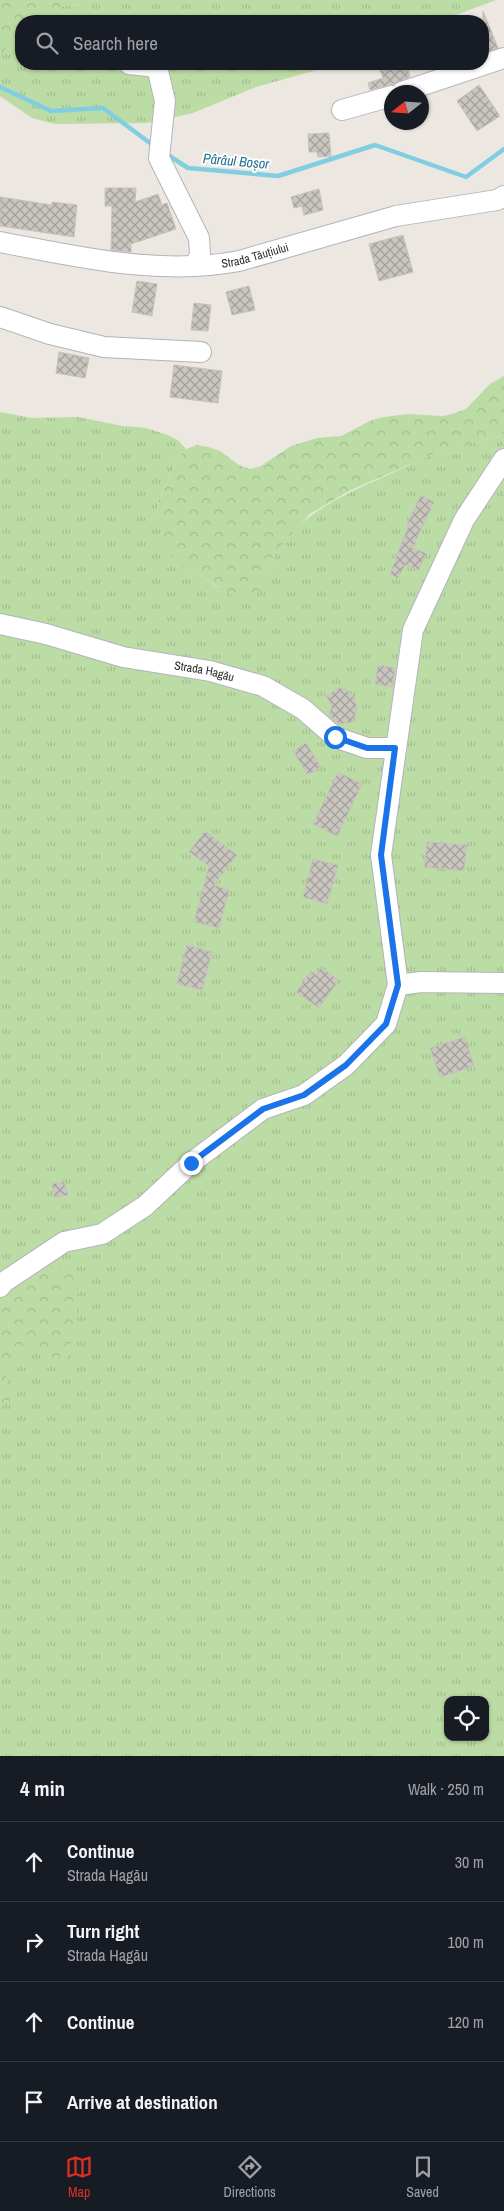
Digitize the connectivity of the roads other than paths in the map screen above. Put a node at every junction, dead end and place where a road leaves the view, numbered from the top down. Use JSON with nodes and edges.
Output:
{"nodes":[{"id":1,"x":504,"y":58,"type":"edge"},
{"id":2,"x":489,"y":63,"type":"edge"},
{"id":3,"x":158,"y":70,"type":"edge"},
{"id":4,"x":468,"y":70,"type":"edge"},
{"id":5,"x":423,"y":85,"type":"edge"},
{"id":6,"x":384,"y":98,"type":"edge"},
{"id":7,"x":342,"y":110,"type":"dead end"},
{"id":8,"x":504,"y":196,"type":"edge"},
{"id":9,"x":0,"y":242,"type":"edge"},
{"id":10,"x":195,"y":266,"type":"junction"},
{"id":11,"x":0,"y":317,"type":"edge"},
{"id":12,"x":201,"y":352,"type":"dead end"},
{"id":13,"x":504,"y":459,"type":"edge"},
{"id":14,"x":0,"y":624,"type":"edge"},
{"id":15,"x":395,"y":748,"type":"junction"},
{"id":16,"x":504,"y":983,"type":"edge"},
{"id":17,"x":398,"y":985,"type":"junction"},
{"id":18,"x":0,"y":1287,"type":"edge"}],
"edges":[{"from":1,"to":2,"type":"street"},
{"from":3,"to":10,"type":"street"},
{"from":4,"to":5,"type":"street"},
{"from":6,"to":7,"type":"street"},
{"from":8,"to":10,"type":"street","name":"Strada Tăuțiului"},
{"from":9,"to":10,"type":"street","name":"Strada Tăuțiului"},
{"from":11,"to":12,"type":"street"},
{"from":13,"to":15,"type":"street"},
{"from":14,"to":15,"type":"street","name":"Strada Hagău"},
{"from":15,"to":17,"type":"street"},
{"from":16,"to":17,"type":"street"},
{"from":17,"to":18,"type":"street"}]}
